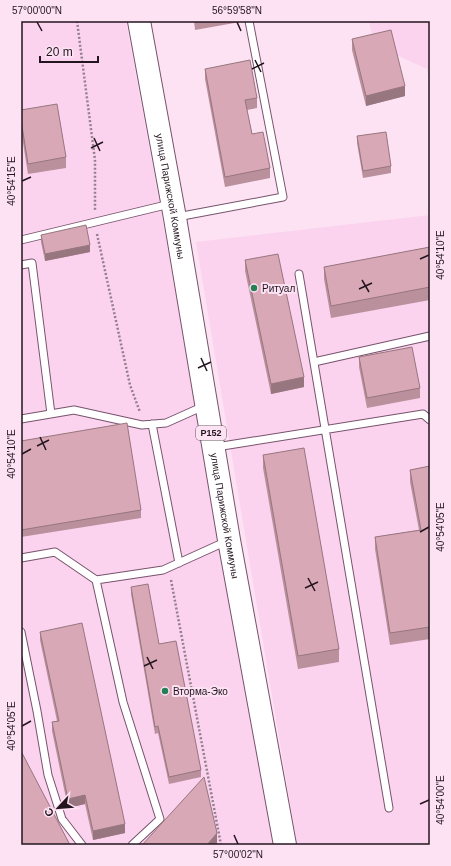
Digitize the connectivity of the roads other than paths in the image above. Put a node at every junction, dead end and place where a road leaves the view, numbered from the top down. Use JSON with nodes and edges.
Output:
{"nodes":[{"id":1,"x":139,"y":21,"type":"edge"},
{"id":2,"x":249,"y":21,"type":"edge"},
{"id":3,"x":173,"y":211,"type":"junction"},
{"id":4,"x":21,"y":240,"type":"edge"},
{"id":5,"x":21,"y":265,"type":"edge"},
{"id":6,"x":299,"y":274,"type":"dead end"},
{"id":7,"x":430,"y":336,"type":"edge"},
{"id":8,"x":314,"y":362,"type":"junction"},
{"id":9,"x":206,"y":405,"type":"junction"},
{"id":10,"x":51,"y":414,"type":"junction"},
{"id":11,"x":21,"y":419,"type":"edge"},
{"id":12,"x":430,"y":420,"type":"edge"},
{"id":13,"x":152,"y":424,"type":"junction"},
{"id":14,"x":326,"y":431,"type":"junction"},
{"id":15,"x":214,"y":448,"type":"junction"},
{"id":16,"x":228,"y":540,"type":"junction"},
{"id":17,"x":21,"y":558,"type":"edge"},
{"id":18,"x":179,"y":563,"type":"junction"},
{"id":19,"x":96,"y":580,"type":"junction"},
{"id":20,"x":21,"y":632,"type":"edge"},
{"id":21,"x":389,"y":808,"type":"dead end"},
{"id":22,"x":82,"y":845,"type":"edge"},
{"id":23,"x":132,"y":845,"type":"edge"},
{"id":24,"x":285,"y":845,"type":"edge"}],
"edges":[{"from":1,"to":3,"type":"main road","name":"улица Парижской Коммуны","number":"Р152"},
{"from":2,"to":3,"type":"lane"},
{"from":3,"to":4,"type":"lane"},
{"from":3,"to":9,"type":"main road","name":"улица Парижской Коммуны","number":"Р152"},
{"from":5,"to":10,"type":"lane"},
{"from":6,"to":8,"type":"lane"},
{"from":7,"to":8,"type":"lane"},
{"from":8,"to":14,"type":"lane"},
{"from":9,"to":13,"type":"lane"},
{"from":9,"to":15,"type":"main road","name":"улица Парижской Коммуны","number":"Р152"},
{"from":10,"to":11,"type":"lane"},
{"from":10,"to":13,"type":"lane"},
{"from":12,"to":14,"type":"lane"},
{"from":13,"to":18,"type":"lane"},
{"from":14,"to":15,"type":"lane"},
{"from":14,"to":21,"type":"lane"},
{"from":15,"to":16,"type":"main road","name":"улица Парижской Коммуны","number":"Р152"},
{"from":16,"to":18,"type":"lane"},
{"from":16,"to":24,"type":"main road","name":"улица Парижской Коммуны","number":"Р152"},
{"from":17,"to":19,"type":"lane"},
{"from":18,"to":19,"type":"lane"},
{"from":19,"to":23,"type":"lane"},
{"from":20,"to":22,"type":"lane"}]}
